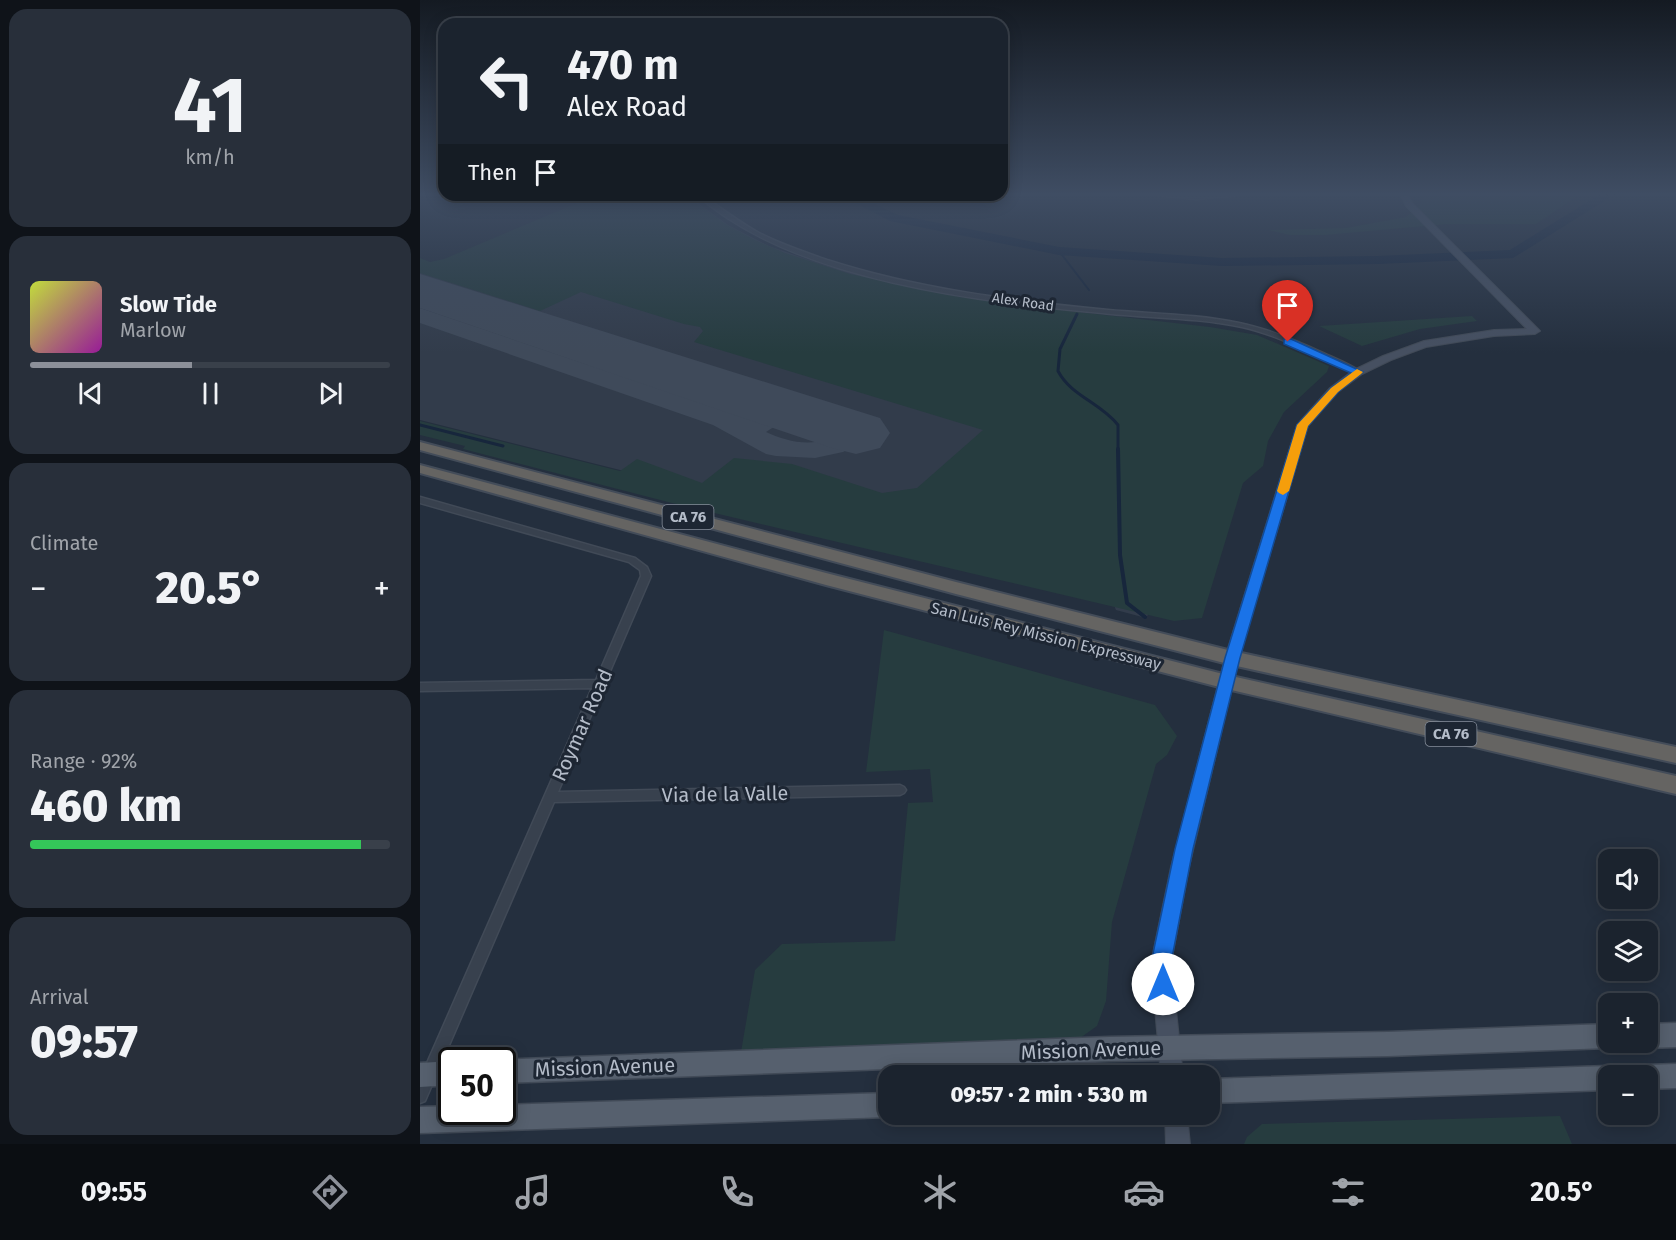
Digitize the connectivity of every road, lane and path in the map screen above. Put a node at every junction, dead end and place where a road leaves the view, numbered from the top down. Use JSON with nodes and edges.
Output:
{"nodes":[{"id":1,"x":788,"y":246,"type":"edge"},
{"id":2,"x":1451,"y":246,"type":"edge"},
{"id":3,"x":1358,"y":372,"type":"junction"},
{"id":4,"x":420,"y":446,"type":"edge"},
{"id":5,"x":420,"y":469,"type":"edge"},
{"id":6,"x":420,"y":500,"type":"edge"},
{"id":7,"x":1232,"y":658,"type":"junction"},
{"id":8,"x":1227,"y":682,"type":"junction"},
{"id":9,"x":600,"y":684,"type":"junction"},
{"id":10,"x":420,"y":687,"type":"edge"},
{"id":11,"x":1676,"y":755,"type":"edge"},
{"id":12,"x":1676,"y":785,"type":"edge"},
{"id":13,"x":900,"y":790,"type":"dead end"},
{"id":14,"x":550,"y":797,"type":"junction"},
{"id":15,"x":1658,"y":1035,"type":"edge"},
{"id":16,"x":1676,"y":1035,"type":"edge"},
{"id":17,"x":1598,"y":1036,"type":"edge"},
{"id":18,"x":1168,"y":1047,"type":"junction"},
{"id":19,"x":1170,"y":1065,"type":"edge"},
{"id":20,"x":516,"y":1070,"type":"edge"},
{"id":21,"x":1676,"y":1076,"type":"edge"},
{"id":22,"x":1658,"y":1077,"type":"edge"},
{"id":23,"x":1598,"y":1078,"type":"edge"},
{"id":24,"x":430,"y":1079,"type":"edge"},
{"id":25,"x":1220,"y":1091,"type":"edge"},
{"id":26,"x":878,"y":1105,"type":"edge"},
{"id":27,"x":420,"y":1120,"type":"edge"},
{"id":28,"x":1177,"y":1125,"type":"edge"},
{"id":29,"x":1178,"y":1144,"type":"edge"}],
"edges":[{"from":1,"to":3,"type":"street","name":"Alex Road"},
{"from":2,"to":3,"type":"main road"},
{"from":3,"to":7,"type":"main road"},
{"from":4,"to":7,"type":"highway","name":"San Luis Rey Mission Expressway","number":"CA 76"},
{"from":5,"to":8,"type":"highway","name":"San Luis Rey Mission Expressway","number":"CA 76"},
{"from":6,"to":9,"type":"street","name":"Roymar Road"},
{"from":7,"to":8,"type":"main road"},
{"from":7,"to":11,"type":"highway","name":"San Luis Rey Mission Expressway","number":"CA 76"},
{"from":8,"to":12,"type":"highway","name":"San Luis Rey Mission Expressway","number":"CA 76"},
{"from":8,"to":18,"type":"main road"},
{"from":9,"to":10,"type":"street"},
{"from":9,"to":14,"type":"street","name":"Roymar Road"},
{"from":13,"to":14,"type":"street","name":"Via de la Valle"},
{"from":14,"to":24,"type":"street","name":"Roymar Road"},
{"from":15,"to":16,"type":"main road"},
{"from":17,"to":18,"type":"main road","name":"Mission Avenue"},
{"from":18,"to":19,"type":"main road"},
{"from":18,"to":20,"type":"main road","name":"Mission Avenue"},
{"from":21,"to":22,"type":"main road"},
{"from":23,"to":25,"type":"main road"},
{"from":26,"to":27,"type":"main road"},
{"from":28,"to":29,"type":"main road"}]}
